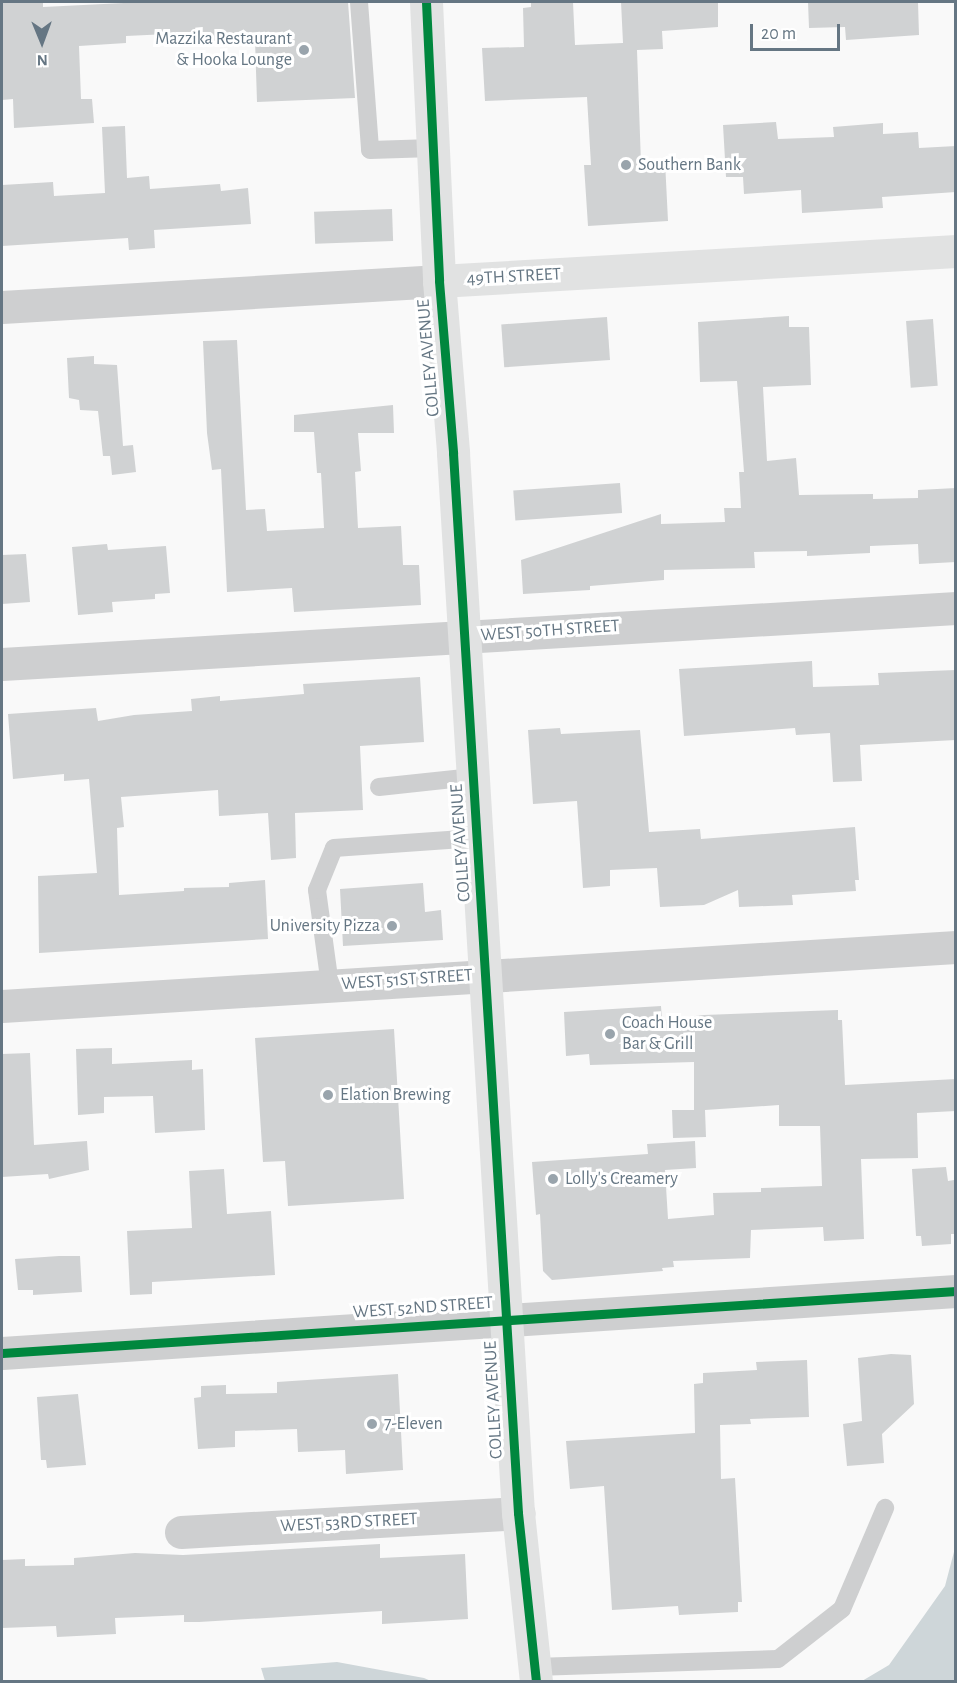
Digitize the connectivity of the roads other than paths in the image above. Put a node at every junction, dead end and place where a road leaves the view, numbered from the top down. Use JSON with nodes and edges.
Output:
{"nodes":[{"id":1,"x":359,"y":2,"type":"edge"},
{"id":2,"x":426,"y":2,"type":"edge"},
{"id":3,"x":433,"y":148,"type":"junction"},
{"id":4,"x":956,"y":251,"type":"edge"},
{"id":5,"x":438,"y":281,"type":"junction"},
{"id":6,"x":2,"y":307,"type":"edge"},
{"id":7,"x":956,"y":608,"type":"edge"},
{"id":8,"x":464,"y":636,"type":"junction"},
{"id":9,"x":2,"y":664,"type":"edge"},
{"id":10,"x":473,"y":777,"type":"junction"},
{"id":11,"x":379,"y":787,"type":"dead end"},
{"id":12,"x":477,"y":838,"type":"junction"},
{"id":13,"x":956,"y":947,"type":"edge"},
{"id":14,"x":486,"y":975,"type":"junction"},
{"id":15,"x":330,"y":985,"type":"junction"},
{"id":16,"x":2,"y":1006,"type":"edge"},
{"id":17,"x":956,"y":1291,"type":"edge"},
{"id":18,"x":506,"y":1319,"type":"junction"},
{"id":19,"x":2,"y":1353,"type":"edge"},
{"id":20,"x":885,"y":1508,"type":"dead end"},
{"id":21,"x":518,"y":1513,"type":"junction"},
{"id":22,"x":181,"y":1532,"type":"dead end"},
{"id":23,"x":536,"y":1674,"type":"edge"}],
"edges":[{"from":1,"to":3,"type":"lane"},
{"from":2,"to":3,"type":"main road","name":"COLLEY AVENUE"},
{"from":3,"to":5,"type":"main road","name":"COLLEY AVENUE"},
{"from":4,"to":5,"type":"main road","name":"49TH STREET"},
{"from":5,"to":6,"type":"street","name":"49TH STREET"},
{"from":5,"to":8,"type":"main road","name":"COLLEY AVENUE"},
{"from":7,"to":8,"type":"street","name":"WEST 50TH STREET"},
{"from":8,"to":9,"type":"street","name":"WEST 50TH STREET"},
{"from":8,"to":10,"type":"main road","name":"COLLEY AVENUE"},
{"from":10,"to":11,"type":"lane"},
{"from":10,"to":12,"type":"main road","name":"COLLEY AVENUE"},
{"from":12,"to":14,"type":"main road","name":"COLLEY AVENUE"},
{"from":12,"to":15,"type":"lane"},
{"from":13,"to":14,"type":"street","name":"WEST 51ST STREET"},
{"from":14,"to":15,"type":"street","name":"WEST 51ST STREET"},
{"from":14,"to":18,"type":"main road","name":"COLLEY AVENUE"},
{"from":15,"to":16,"type":"street","name":"WEST 51ST STREET"},
{"from":17,"to":18,"type":"street","name":"WEST 52ND STREET"},
{"from":18,"to":19,"type":"street","name":"WEST 52ND STREET"},
{"from":18,"to":21,"type":"main road","name":"COLLEY AVENUE"},
{"from":20,"to":23,"type":"lane"},
{"from":21,"to":22,"type":"street","name":"WEST 53RD STREET"},
{"from":21,"to":23,"type":"main road","name":"COLLEY AVENUE"}]}
